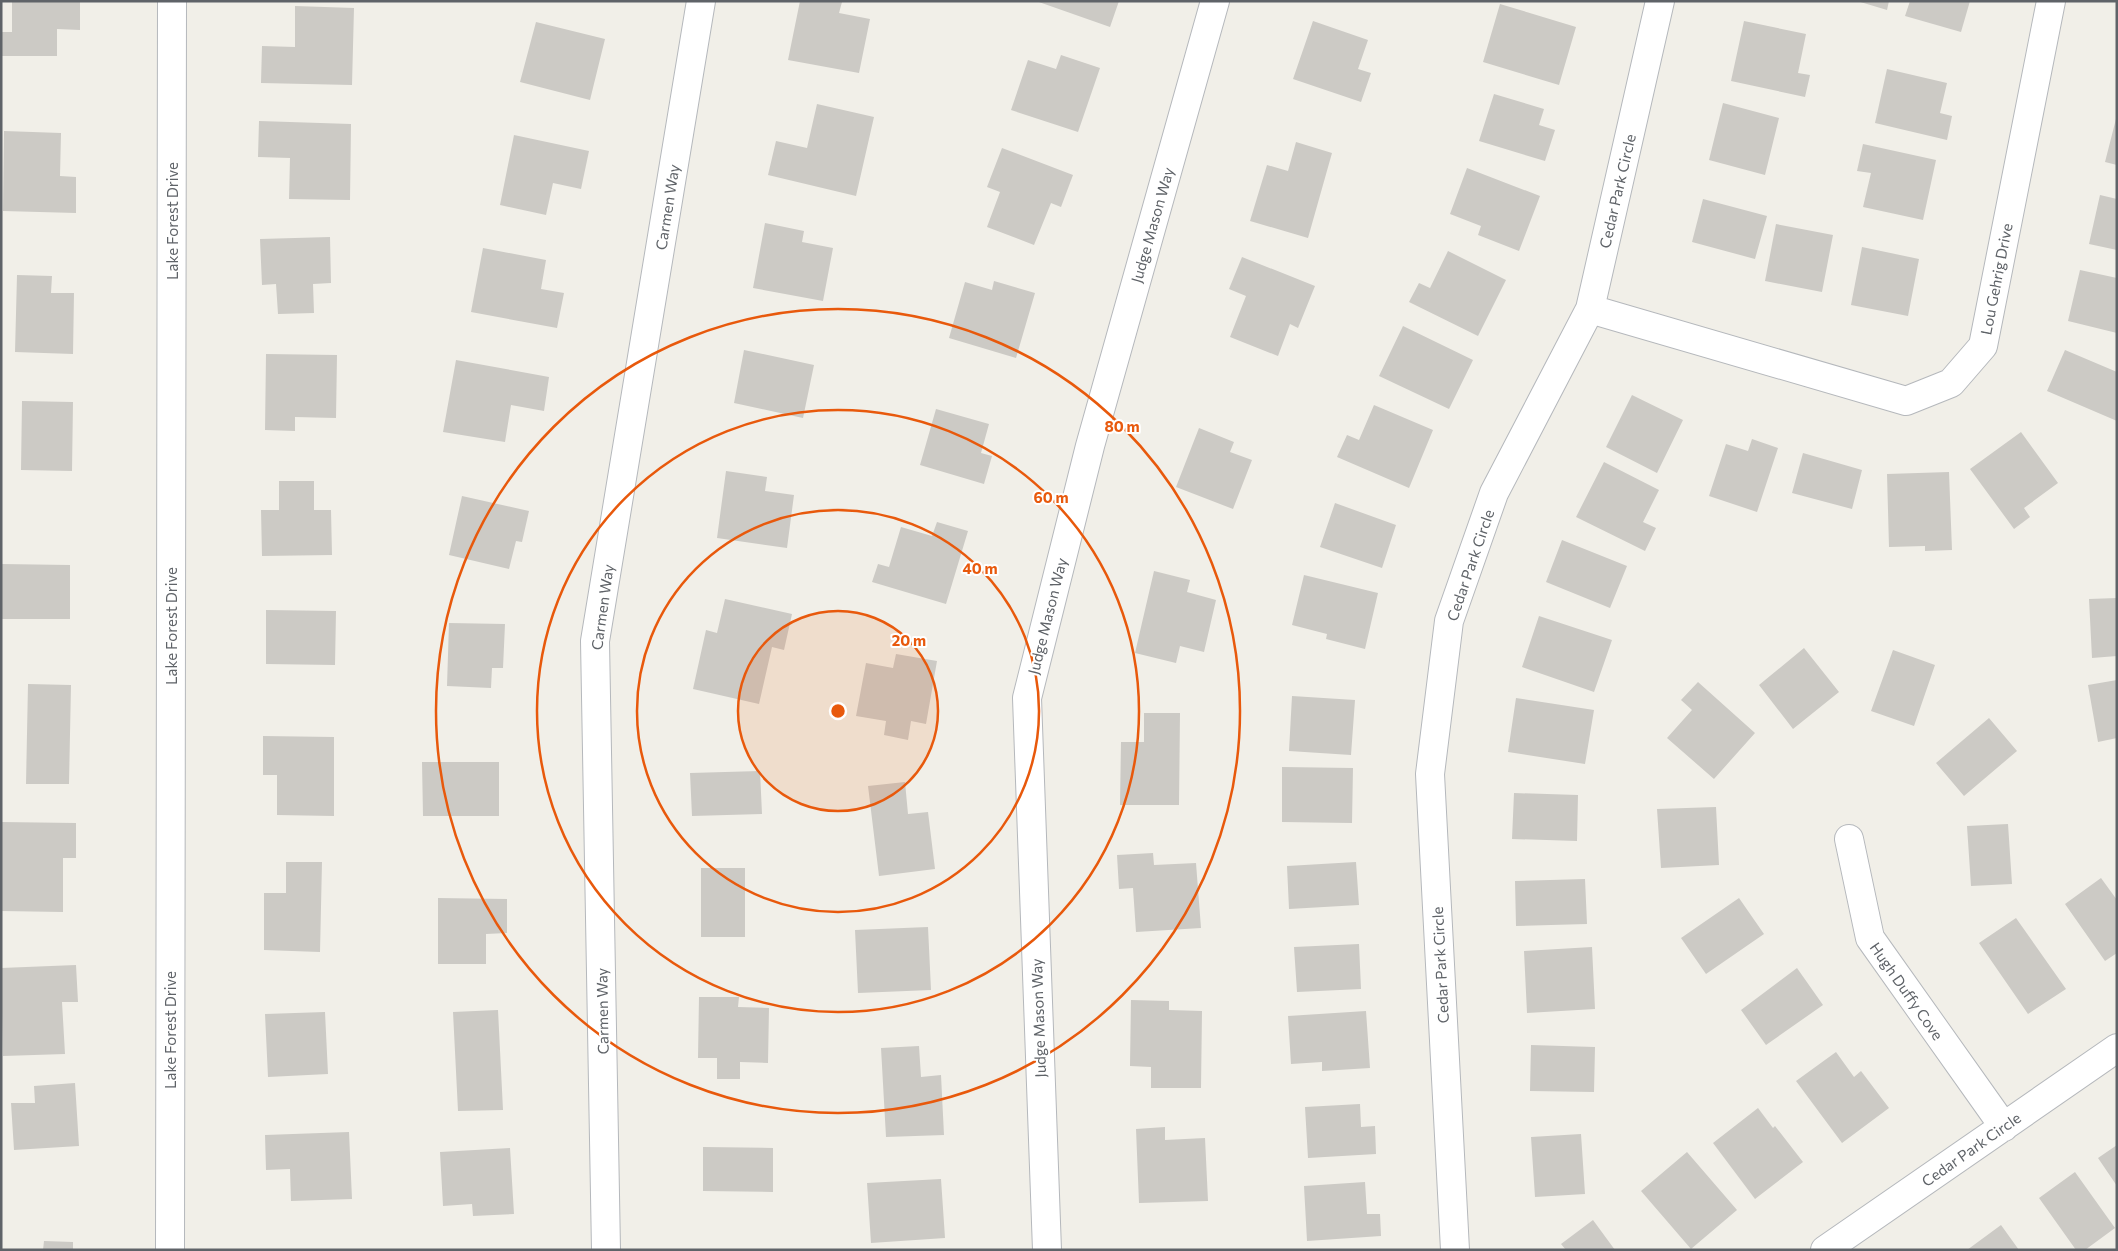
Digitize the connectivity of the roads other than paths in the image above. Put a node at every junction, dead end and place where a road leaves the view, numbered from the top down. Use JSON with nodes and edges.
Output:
{"nodes":[{"id":1,"x":172,"y":1,"type":"edge"},
{"id":2,"x":701,"y":1,"type":"edge"},
{"id":3,"x":1215,"y":1,"type":"edge"},
{"id":4,"x":1660,"y":1,"type":"edge"},
{"id":5,"x":2051,"y":1,"type":"edge"},
{"id":6,"x":1590,"y":309,"type":"junction"},
{"id":7,"x":1849,"y":839,"type":"dead end"},
{"id":8,"x":2117,"y":1048,"type":"edge"},
{"id":9,"x":2004,"y":1127,"type":"junction"},
{"id":10,"x":170,"y":1250,"type":"edge"},
{"id":11,"x":606,"y":1250,"type":"edge"},
{"id":12,"x":1047,"y":1250,"type":"edge"},
{"id":13,"x":1455,"y":1250,"type":"edge"},
{"id":14,"x":1825,"y":1250,"type":"edge"}],
"edges":[{"from":1,"to":10,"type":"street","name":"Lake Forest Drive"},
{"from":2,"to":11,"type":"street","name":"Carmen Way"},
{"from":3,"to":12,"type":"street","name":"Judge Mason Way"},
{"from":4,"to":6,"type":"street","name":"Cedar Park Circle"},
{"from":5,"to":6,"type":"street","name":"Lou Gehrig Drive"},
{"from":6,"to":13,"type":"street","name":"Cedar Park Circle"},
{"from":7,"to":9,"type":"street","name":"Hugh Duffy Cove"},
{"from":8,"to":9,"type":"street","name":"Cedar Park Circle"},
{"from":9,"to":14,"type":"street","name":"Cedar Park Circle"}]}
